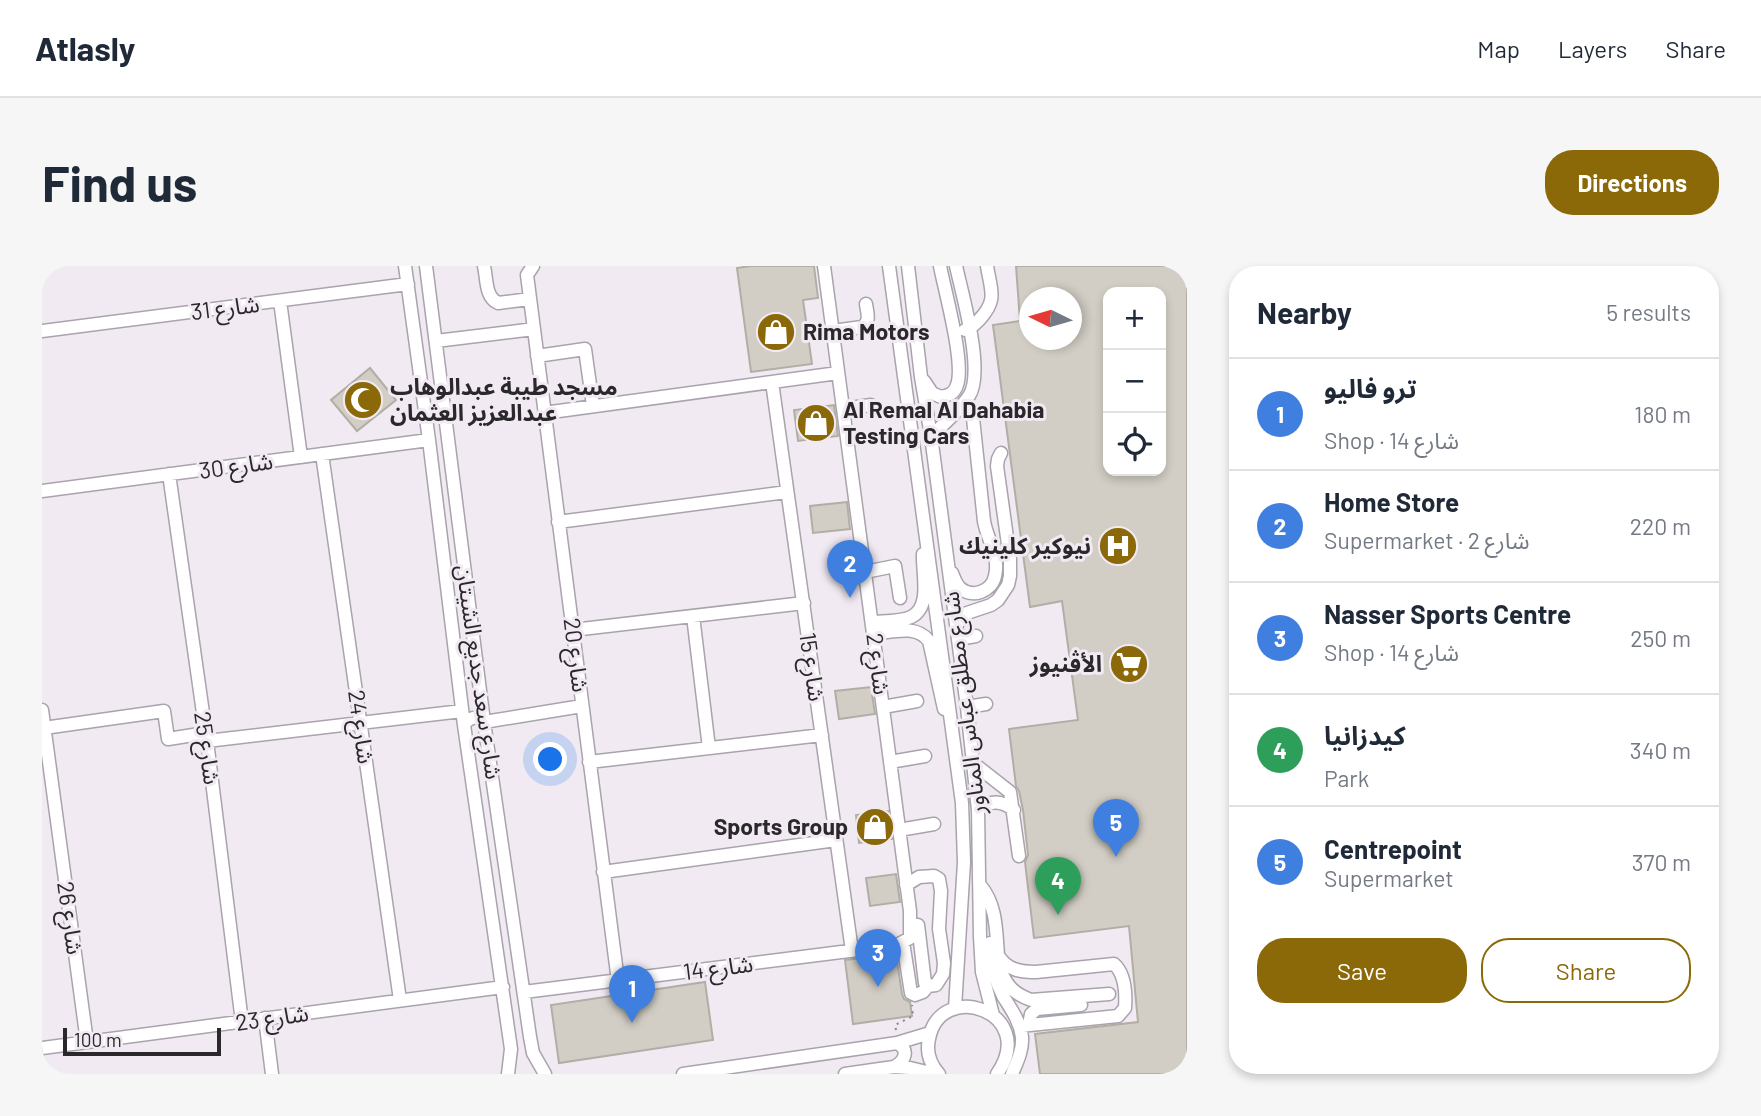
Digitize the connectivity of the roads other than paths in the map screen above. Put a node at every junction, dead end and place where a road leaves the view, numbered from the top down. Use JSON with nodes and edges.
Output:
{"nodes":[{"id":1,"x":405,"y":266,"type":"edge"},
{"id":2,"x":426,"y":266,"type":"edge"},
{"id":3,"x":484,"y":266,"type":"edge"},
{"id":4,"x":533,"y":266,"type":"edge"},
{"id":5,"x":824,"y":266,"type":"edge"},
{"id":6,"x":889,"y":266,"type":"edge"},
{"id":7,"x":908,"y":266,"type":"edge"},
{"id":8,"x":940,"y":266,"type":"edge"},
{"id":9,"x":956,"y":266,"type":"edge"},
{"id":10,"x":987,"y":266,"type":"edge"},
{"id":11,"x":408,"y":284,"type":"junction"},
{"id":12,"x":530,"y":299,"type":"junction"},
{"id":13,"x":280,"y":301,"type":"junction"},
{"id":14,"x":866,"y":304,"type":"dead end"},
{"id":15,"x":534,"y":329,"type":"junction"},
{"id":16,"x":970,"y":329,"type":"junction"},
{"id":17,"x":42,"y":331,"type":"edge"},
{"id":18,"x":833,"y":331,"type":"junction"},
{"id":19,"x":954,"y":333,"type":"junction"},
{"id":20,"x":436,"y":341,"type":"junction"},
{"id":21,"x":537,"y":356,"type":"junction"},
{"id":22,"x":838,"y":373,"type":"junction"},
{"id":23,"x":921,"y":377,"type":"junction"},
{"id":24,"x":772,"y":382,"type":"junction"},
{"id":25,"x":871,"y":405,"type":"dead end"},
{"id":26,"x":593,"y":406,"type":"junction"},
{"id":27,"x":843,"y":409,"type":"junction"},
{"id":28,"x":972,"y":409,"type":"dead end"},
{"id":29,"x":544,"y":413,"type":"junction"},
{"id":30,"x":931,"y":436,"type":"junction"},
{"id":31,"x":429,"y":440,"type":"junction"},
{"id":32,"x":991,"y":451,"type":"junction"},
{"id":33,"x":322,"y":454,"type":"junction"},
{"id":34,"x":301,"y":457,"type":"junction"},
{"id":35,"x":169,"y":474,"type":"junction"},
{"id":36,"x":42,"y":491,"type":"edge"},
{"id":37,"x":788,"y":492,"type":"junction"},
{"id":38,"x":989,"y":495,"type":"dead end"},
{"id":39,"x":558,"y":522,"type":"junction"},
{"id":40,"x":926,"y":533,"type":"junction"},
{"id":41,"x":946,"y":552,"type":"junction"},
{"id":42,"x":865,"y":572,"type":"junction"},
{"id":43,"x":900,"y":598,"type":"dead end"},
{"id":44,"x":804,"y":603,"type":"junction"},
{"id":45,"x":693,"y":616,"type":"junction"},
{"id":46,"x":956,"y":620,"type":"junction"},
{"id":47,"x":873,"y":628,"type":"junction"},
{"id":48,"x":573,"y":631,"type":"junction"},
{"id":49,"x":976,"y":636,"type":"dead end"},
{"id":50,"x":958,"y":639,"type":"junction"},
{"id":51,"x":480,"y":688,"type":"junction"},
{"id":52,"x":461,"y":690,"type":"junction"},
{"id":53,"x":917,"y":701,"type":"dead end"},
{"id":54,"x":986,"y":704,"type":"dead end"},
{"id":55,"x":582,"y":706,"type":"junction"},
{"id":56,"x":883,"y":707,"type":"junction"},
{"id":57,"x":967,"y":707,"type":"junction"},
{"id":58,"x":42,"y":710,"type":"edge"},
{"id":59,"x":463,"y":711,"type":"junction"},
{"id":60,"x":484,"y":722,"type":"junction"},
{"id":61,"x":360,"y":723,"type":"junction"},
{"id":62,"x":464,"y":725,"type":"junction"},
{"id":63,"x":44,"y":728,"type":"junction"},
{"id":64,"x":953,"y":730,"type":"junction"},
{"id":65,"x":822,"y":735,"type":"junction"},
{"id":66,"x":206,"y":737,"type":"junction"},
{"id":67,"x":709,"y":748,"type":"junction"},
{"id":68,"x":45,"y":749,"type":"edge"},
{"id":69,"x":925,"y":756,"type":"dead end"},
{"id":70,"x":589,"y":762,"type":"junction"},
{"id":71,"x":890,"y":762,"type":"junction"},
{"id":72,"x":973,"y":763,"type":"junction"},
{"id":73,"x":48,"y":803,"type":"edge"},
{"id":74,"x":978,"y":810,"type":"junction"},
{"id":75,"x":1014,"y":810,"type":"junction"},
{"id":76,"x":934,"y":824,"type":"dead end"},
{"id":77,"x":899,"y":830,"type":"junction"},
{"id":78,"x":836,"y":840,"type":"junction"},
{"id":79,"x":1019,"y":856,"type":"dead end"},
{"id":80,"x":603,"y":872,"type":"junction"},
{"id":81,"x":980,"y":884,"type":"junction"},
{"id":82,"x":906,"y":885,"type":"junction"},
{"id":83,"x":980,"y":902,"type":"junction"},
{"id":84,"x":908,"y":935,"type":"junction"},
{"id":85,"x":852,"y":951,"type":"junction"},
{"id":86,"x":998,"y":956,"type":"junction"},
{"id":87,"x":618,"y":981,"type":"junction"},
{"id":88,"x":928,"y":986,"type":"junction"},
{"id":89,"x":503,"y":987,"type":"junction"},
{"id":90,"x":524,"y":992,"type":"junction"},
{"id":91,"x":400,"y":1000,"type":"junction"},
{"id":92,"x":955,"y":1008,"type":"junction"},
{"id":93,"x":993,"y":1015,"type":"junction"},
{"id":94,"x":265,"y":1018,"type":"junction"},
{"id":95,"x":242,"y":1022,"type":"junction"},
{"id":96,"x":1024,"y":1025,"type":"junction"},
{"id":97,"x":930,"y":1033,"type":"junction"},
{"id":98,"x":530,"y":1037,"type":"junction"},
{"id":99,"x":510,"y":1040,"type":"junction"},
{"id":100,"x":87,"y":1042,"type":"junction"},
{"id":101,"x":897,"y":1043,"type":"junction"},
{"id":102,"x":42,"y":1048,"type":"edge"},
{"id":103,"x":902,"y":1069,"type":"edge"},
{"id":104,"x":742,"y":1070,"type":"edge"},
{"id":105,"x":854,"y":1073,"type":"edge"},
{"id":106,"x":272,"y":1074,"type":"edge"},
{"id":107,"x":508,"y":1074,"type":"edge"},
{"id":108,"x":545,"y":1074,"type":"edge"},
{"id":109,"x":683,"y":1074,"type":"edge"},
{"id":110,"x":937,"y":1074,"type":"edge"},
{"id":111,"x":997,"y":1074,"type":"edge"},
{"id":112,"x":1012,"y":1074,"type":"edge"}],
"edges":[{"from":1,"to":11,"type":"street","name":"شارع سعد جديع الشيتان"},
{"from":2,"to":20,"type":"street","name":"شارع سعد جديع الشيتان"},
{"from":3,"to":12,"type":"street"},
{"from":4,"to":12,"type":"street","name":"شارع 20"},
{"from":5,"to":18,"type":"street","name":"شارع 2"},
{"from":6,"to":40,"type":"street","name":"شارع مطلق عباس المناور"},
{"from":7,"to":23,"type":"street","name":"شارع مطلق عباس المناور"},
{"from":8,"to":19,"type":"street"},
{"from":9,"to":16,"type":"street"},
{"from":10,"to":16,"type":"street"},
{"from":11,"to":13,"type":"street","name":"شارع 31"},
{"from":11,"to":31,"type":"street","name":"شارع سعد جديع الشيتان"},
{"from":12,"to":15,"type":"street","name":"شارع 20"},
{"from":13,"to":17,"type":"street","name":"شارع 31"},
{"from":13,"to":34,"type":"street"},
{"from":14,"to":18,"type":"street"},
{"from":15,"to":20,"type":"street"},
{"from":15,"to":21,"type":"street","name":"شارع 20"},
{"from":16,"to":19,"type":"street"},
{"from":16,"to":30,"type":"street"},
{"from":18,"to":22,"type":"street","name":"شارع 2"},
{"from":19,"to":23,"type":"street"},
{"from":20,"to":51,"type":"street","name":"شارع سعد جديع الشيتان"},
{"from":21,"to":26,"type":"street"},
{"from":21,"to":29,"type":"street","name":"شارع 20"},
{"from":22,"to":24,"type":"street"},
{"from":22,"to":27,"type":"street","name":"شارع 2"},
{"from":23,"to":30,"type":"street","name":"شارع مطلق عباس المناور"},
{"from":24,"to":26,"type":"street"},
{"from":24,"to":37,"type":"street","name":"شارع 15"},
{"from":25,"to":27,"type":"street"},
{"from":26,"to":29,"type":"street"},
{"from":27,"to":42,"type":"street","name":"شارع 2"},
{"from":28,"to":32,"type":"street"},
{"from":29,"to":39,"type":"street","name":"شارع 20"},
{"from":30,"to":41,"type":"street","name":"شارع مطلق عباس المناور"},
{"from":31,"to":33,"type":"street","name":"شارع 30"},
{"from":31,"to":52,"type":"street","name":"شارع سعد جديع الشيتان"},
{"from":32,"to":38,"type":"street"},
{"from":32,"to":41,"type":"street"},
{"from":32,"to":46,"type":"street"},
{"from":33,"to":34,"type":"street","name":"شارع 30"},
{"from":33,"to":61,"type":"street","name":"شارع 24"},
{"from":34,"to":35,"type":"street","name":"شارع 30"},
{"from":35,"to":36,"type":"street","name":"شارع 30"},
{"from":35,"to":66,"type":"street","name":"شارع 25"},
{"from":37,"to":39,"type":"street"},
{"from":37,"to":44,"type":"street","name":"شارع 15"},
{"from":39,"to":48,"type":"street","name":"شارع 20"},
{"from":40,"to":47,"type":"street"},
{"from":40,"to":64,"type":"street","name":"شارع مطلق عباس المناور"},
{"from":41,"to":46,"type":"street","name":"شارع مطلق عباس المناور"},
{"from":42,"to":43,"type":"street"},
{"from":42,"to":47,"type":"street","name":"شارع 2"},
{"from":44,"to":45,"type":"street"},
{"from":44,"to":65,"type":"street","name":"شارع 15"},
{"from":45,"to":48,"type":"street"},
{"from":45,"to":67,"type":"street"},
{"from":46,"to":50,"type":"street","name":"شارع مطلق عباس المناور"},
{"from":47,"to":56,"type":"street","name":"شارع 2"},
{"from":47,"to":64,"type":"street"},
{"from":48,"to":55,"type":"street","name":"شارع 20"},
{"from":49,"to":50,"type":"street"},
{"from":50,"to":57,"type":"street","name":"شارع مطلق عباس المناور"},
{"from":51,"to":52,"type":"street"},
{"from":51,"to":60,"type":"street","name":"شارع سعد جديع الشيتان"},
{"from":52,"to":59,"type":"street","name":"شارع سعد جديع الشيتان"},
{"from":53,"to":56,"type":"street"},
{"from":54,"to":57,"type":"street"},
{"from":55,"to":60,"type":"street"},
{"from":55,"to":70,"type":"street","name":"شارع 20"},
{"from":56,"to":71,"type":"street","name":"شارع 2"},
{"from":57,"to":72,"type":"street","name":"شارع مطلق عباس المناور"},
{"from":58,"to":63,"type":"street","name":"شارع 26"},
{"from":59,"to":61,"type":"street"},
{"from":59,"to":62,"type":"street","name":"شارع سعد جديع الشيتان"},
{"from":60,"to":62,"type":"street"},
{"from":60,"to":90,"type":"street","name":"شارع سعد جديع الشيتان"},
{"from":61,"to":66,"type":"street"},
{"from":61,"to":91,"type":"street","name":"شارع 24"},
{"from":62,"to":89,"type":"street","name":"شارع سعد جديع الشيتان"},
{"from":63,"to":66,"type":"street"},
{"from":63,"to":68,"type":"street","name":"شارع 26"},
{"from":64,"to":92,"type":"street","name":"شارع مطلق عباس المناور"},
{"from":65,"to":67,"type":"street"},
{"from":65,"to":78,"type":"street","name":"شارع 15"},
{"from":66,"to":95,"type":"street","name":"شارع 25"},
{"from":67,"to":70,"type":"street"},
{"from":68,"to":73,"type":"street","name":"شارع 26"},
{"from":69,"to":71,"type":"street"},
{"from":70,"to":80,"type":"street","name":"شارع 20"},
{"from":71,"to":77,"type":"street","name":"شارع 2"},
{"from":72,"to":74,"type":"street","name":"شارع مطلق عباس المناور"},
{"from":72,"to":75,"type":"street"},
{"from":73,"to":100,"type":"street","name":"شارع 26"},
{"from":74,"to":75,"type":"street"},
{"from":74,"to":81,"type":"street","name":"شارع مطلق عباس المناور"},
{"from":75,"to":79,"type":"street"},
{"from":76,"to":77,"type":"street"},
{"from":77,"to":82,"type":"street","name":"شارع 2"},
{"from":78,"to":80,"type":"street"},
{"from":78,"to":85,"type":"street","name":"شارع 15"},
{"from":80,"to":87,"type":"street","name":"شارع 20"},
{"from":81,"to":83,"type":"street","name":"شارع مطلق عباس المناور"},
{"from":81,"to":86,"type":"street"},
{"from":82,"to":84,"type":"street","name":"شارع 2"},
{"from":82,"to":88,"type":"street"},
{"from":83,"to":93,"type":"street","name":"شارع مطلق عباس المناور"},
{"from":83,"to":96,"type":"street"},
{"from":84,"to":85,"type":"street","name":"شارع 14"},
{"from":84,"to":88,"type":"street"},
{"from":84,"to":88,"type":"street"},
{"from":85,"to":87,"type":"street","name":"شارع 14"},
{"from":86,"to":96,"type":"street"},
{"from":86,"to":96,"type":"street"},
{"from":87,"to":90,"type":"street","name":"شارع 14"},
{"from":89,"to":91,"type":"street","name":"شارع 23"},
{"from":89,"to":99,"type":"street","name":"شارع سعد جديع الشيتان"},
{"from":90,"to":98,"type":"street","name":"شارع سعد جديع الشيتان"},
{"from":91,"to":94,"type":"street","name":"شارع 23"},
{"from":92,"to":93,"type":"street"},
{"from":92,"to":97,"type":"street"},
{"from":93,"to":111,"type":"street","name":"شارع مطلق عباس المناور"},
{"from":94,"to":95,"type":"street","name":"شارع 23"},
{"from":94,"to":106,"type":"street"},
{"from":95,"to":100,"type":"street","name":"شارع 23"},
{"from":96,"to":112,"type":"street"},
{"from":97,"to":101,"type":"street"},
{"from":97,"to":110,"type":"street"},
{"from":98,"to":99,"type":"street"},
{"from":98,"to":108,"type":"street","name":"شارع سعد جديع الشيتان"},
{"from":99,"to":107,"type":"street","name":"شارع سعد جديع الشيتان"},
{"from":100,"to":102,"type":"street","name":"شارع 23"},
{"from":101,"to":103,"type":"street"},
{"from":101,"to":104,"type":"street"},
{"from":103,"to":105,"type":"street"},
{"from":103,"to":110,"type":"street"},
{"from":104,"to":109,"type":"street"}]}
